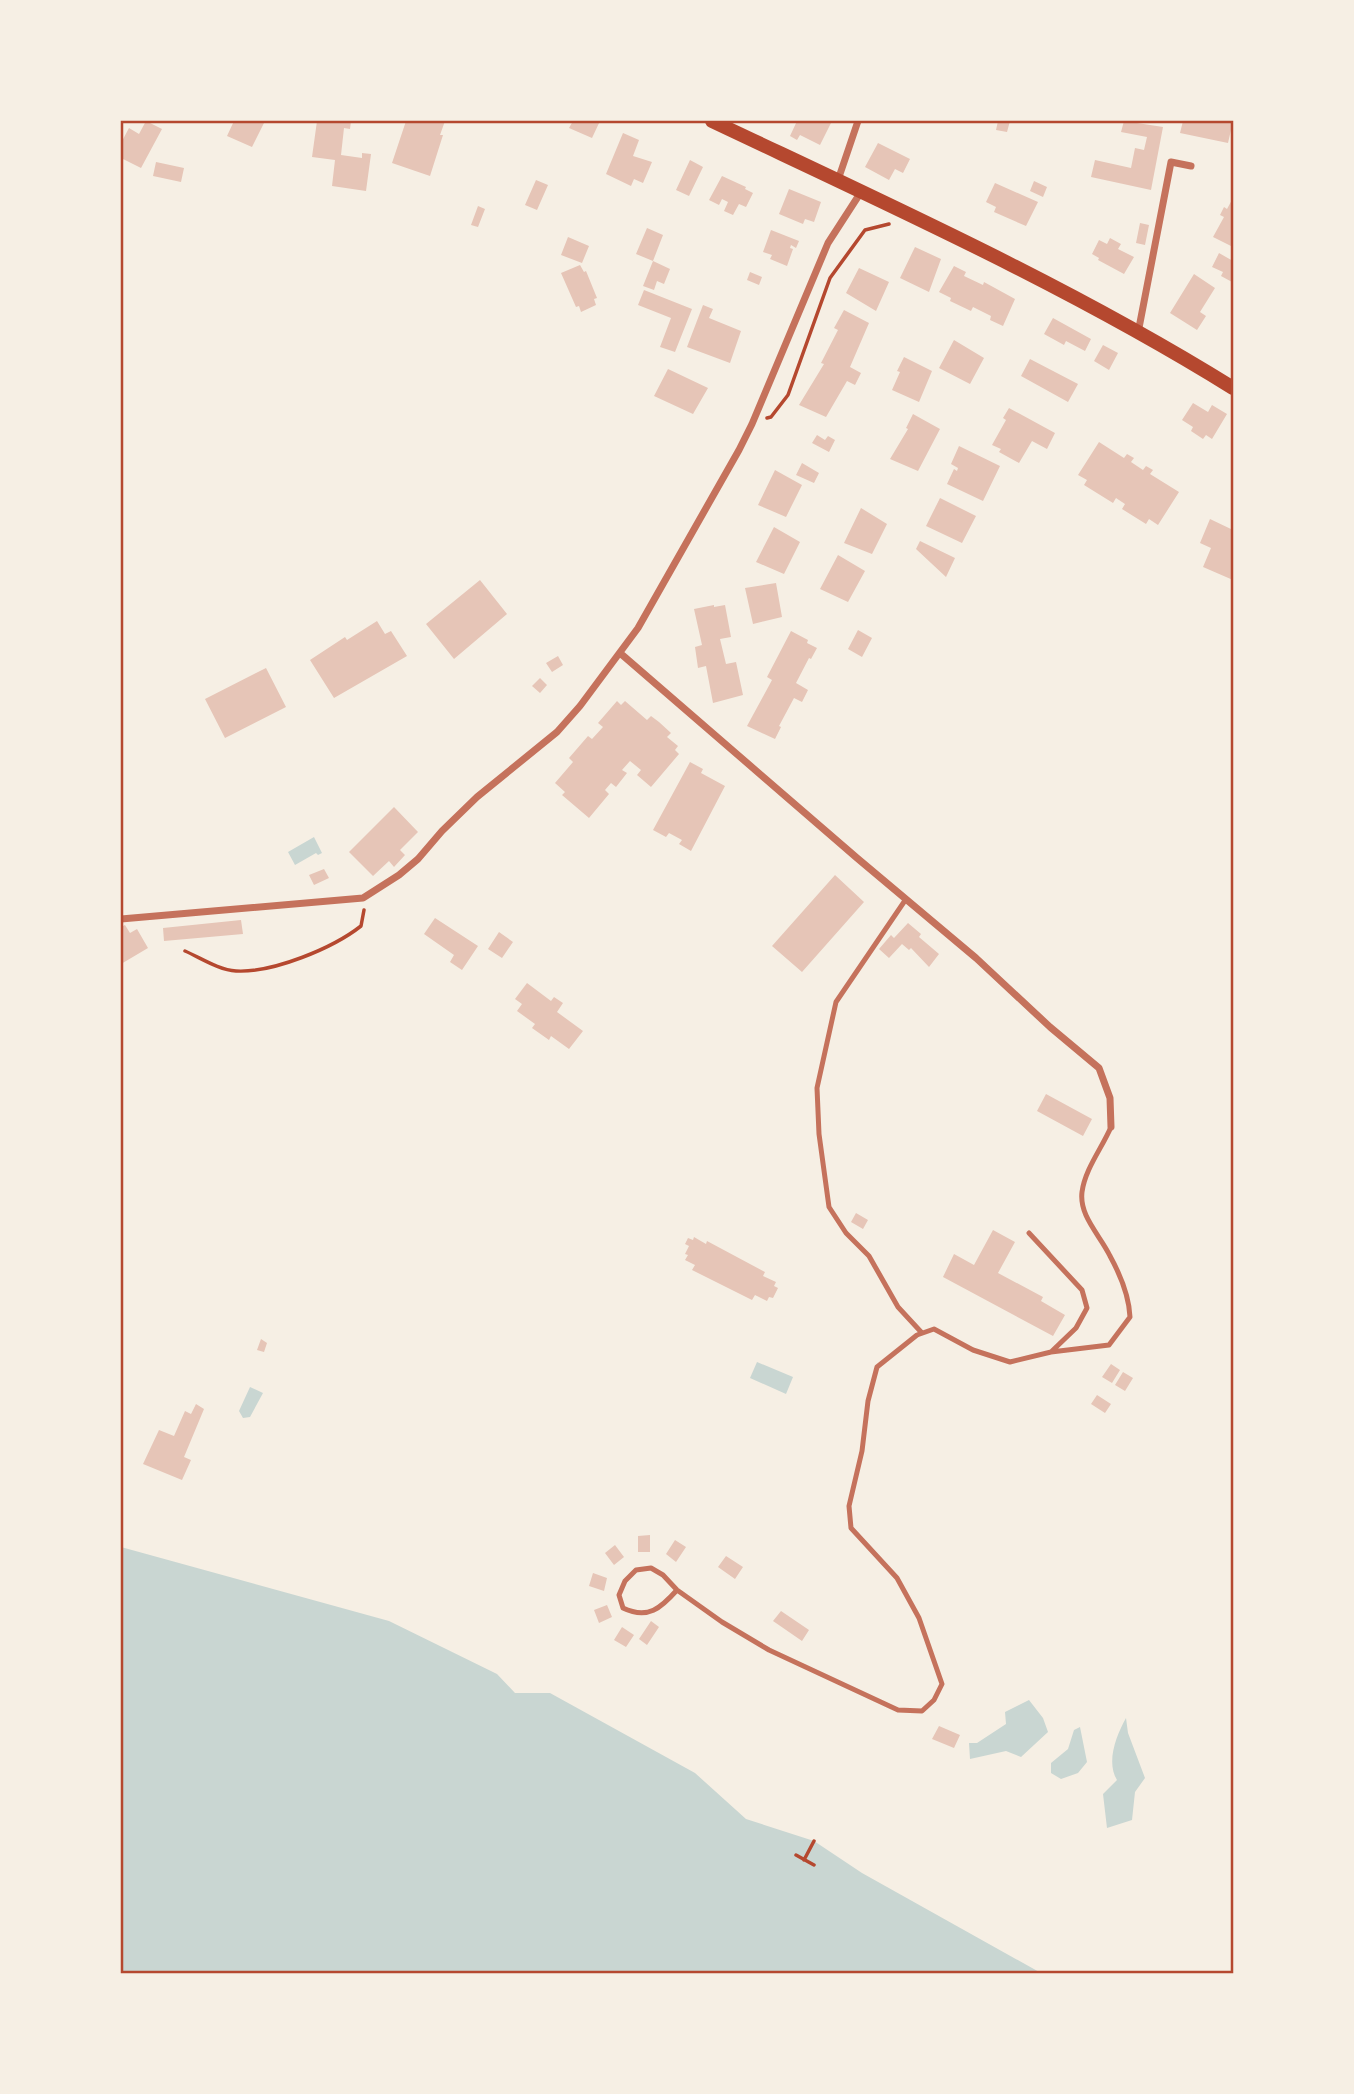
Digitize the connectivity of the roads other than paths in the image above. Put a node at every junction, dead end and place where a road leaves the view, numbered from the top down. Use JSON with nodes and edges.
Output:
{"nodes":[{"id":1,"x":712,"y":121,"type":"edge"},
{"id":2,"x":858,"y":121,"type":"edge"},
{"id":3,"x":1191,"y":166,"type":"dead end"},
{"id":4,"x":838,"y":180,"type":"junction"},
{"id":5,"x":861,"y":191,"type":"junction"},
{"id":6,"x":1138,"y":333,"type":"junction"},
{"id":7,"x":1233,"y":388,"type":"edge"},
{"id":8,"x":620,"y":653,"type":"junction"},
{"id":9,"x":906,"y":899,"type":"junction"},
{"id":10,"x":121,"y":919,"type":"edge"},
{"id":11,"x":1111,"y":1127,"type":"joint"},
{"id":12,"x":1029,"y":1233,"type":"dead end"},
{"id":13,"x":922,"y":1333,"type":"junction"},
{"id":14,"x":1051,"y":1352,"type":"junction"},
{"id":15,"x":677,"y":1590,"type":"junction"}],
"edges":[{"from":1,"to":4,"type":"main road"},
{"from":2,"to":4,"type":"street"},
{"from":3,"to":6,"type":"street"},
{"from":4,"to":5,"type":"main road"},
{"from":5,"to":6,"type":"main road"},
{"from":5,"to":8,"type":"street"},
{"from":6,"to":7,"type":"main road"},
{"from":8,"to":9,"type":"street"},
{"from":8,"to":10,"type":"street"},
{"from":9,"to":11,"type":"street"},
{"from":9,"to":13,"type":"lane"},
{"from":11,"to":14,"type":"lane"},
{"from":12,"to":14,"type":"lane"},
{"from":13,"to":14,"type":"lane"},
{"from":13,"to":15,"type":"lane"},
{"from":15,"to":15,"type":"lane"}]}
